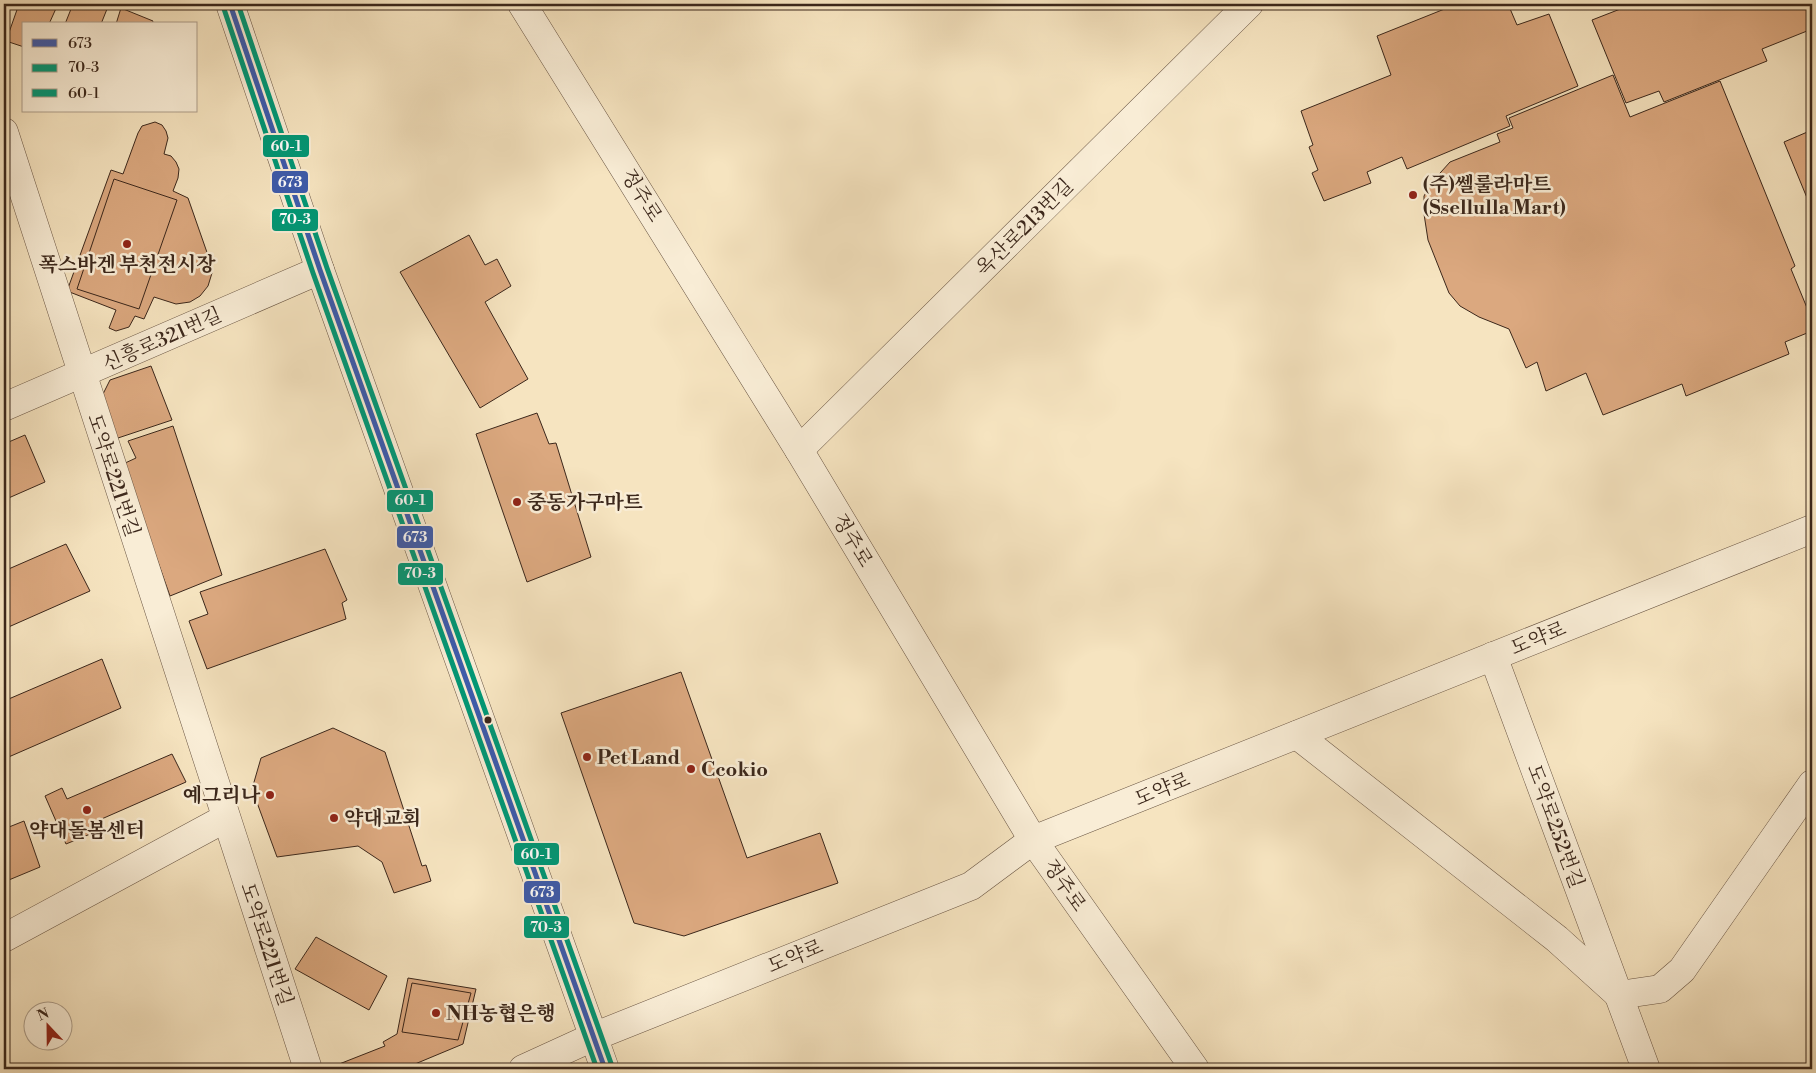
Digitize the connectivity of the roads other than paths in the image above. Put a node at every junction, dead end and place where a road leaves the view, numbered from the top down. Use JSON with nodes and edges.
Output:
{"nodes":[{"id":1,"x":230,"y":4,"type":"edge"},
{"id":2,"x":522,"y":4,"type":"edge"},
{"id":3,"x":1249,"y":4,"type":"edge"},
{"id":4,"x":4,"y":132,"type":"edge"},
{"id":5,"x":320,"y":270,"type":"junction"},
{"id":6,"x":81,"y":374,"type":"junction"},
{"id":7,"x":4,"y":407,"type":"edge"},
{"id":8,"x":799,"y":450,"type":"junction"},
{"id":9,"x":1812,"y":529,"type":"edge"},
{"id":10,"x":1493,"y":656,"type":"junction"},
{"id":11,"x":1297,"y":735,"type":"junction"},
{"id":12,"x":1812,"y":784,"type":"edge"},
{"id":13,"x":226,"y":818,"type":"junction"},
{"id":14,"x":1033,"y":840,"type":"junction"},
{"id":15,"x":4,"y":938,"type":"edge"},
{"id":16,"x":1619,"y":996,"type":"junction"},
{"id":17,"x":593,"y":1037,"type":"junction"},
{"id":18,"x":308,"y":1069,"type":"edge"},
{"id":19,"x":523,"y":1069,"type":"edge"},
{"id":20,"x":605,"y":1069,"type":"edge"},
{"id":21,"x":1196,"y":1069,"type":"edge"},
{"id":22,"x":1646,"y":1069,"type":"edge"}],
"edges":[{"from":1,"to":5,"type":"street"},
{"from":2,"to":8,"type":"street","name":"정주로"},
{"from":3,"to":8,"type":"street","name":"옥산로213번길"},
{"from":4,"to":6,"type":"street","name":"도약로221번길"},
{"from":5,"to":6,"type":"street","name":"신흥로321번길"},
{"from":5,"to":17,"type":"street"},
{"from":6,"to":7,"type":"street","name":"신흥로321번길"},
{"from":6,"to":13,"type":"street","name":"도약로221번길"},
{"from":8,"to":14,"type":"street","name":"정주로"},
{"from":9,"to":10,"type":"street","name":"도약로"},
{"from":10,"to":11,"type":"street","name":"도약로"},
{"from":10,"to":16,"type":"street","name":"도약로252번길"},
{"from":11,"to":14,"type":"street","name":"도약로"},
{"from":11,"to":16,"type":"street"},
{"from":12,"to":16,"type":"street"},
{"from":13,"to":15,"type":"street"},
{"from":13,"to":18,"type":"street","name":"도약로221번길"},
{"from":14,"to":17,"type":"street","name":"도약로"},
{"from":14,"to":21,"type":"street","name":"정주로"},
{"from":16,"to":22,"type":"street","name":"도약로252번길"},
{"from":17,"to":19,"type":"street","name":"도약로"},
{"from":17,"to":20,"type":"street"}]}
